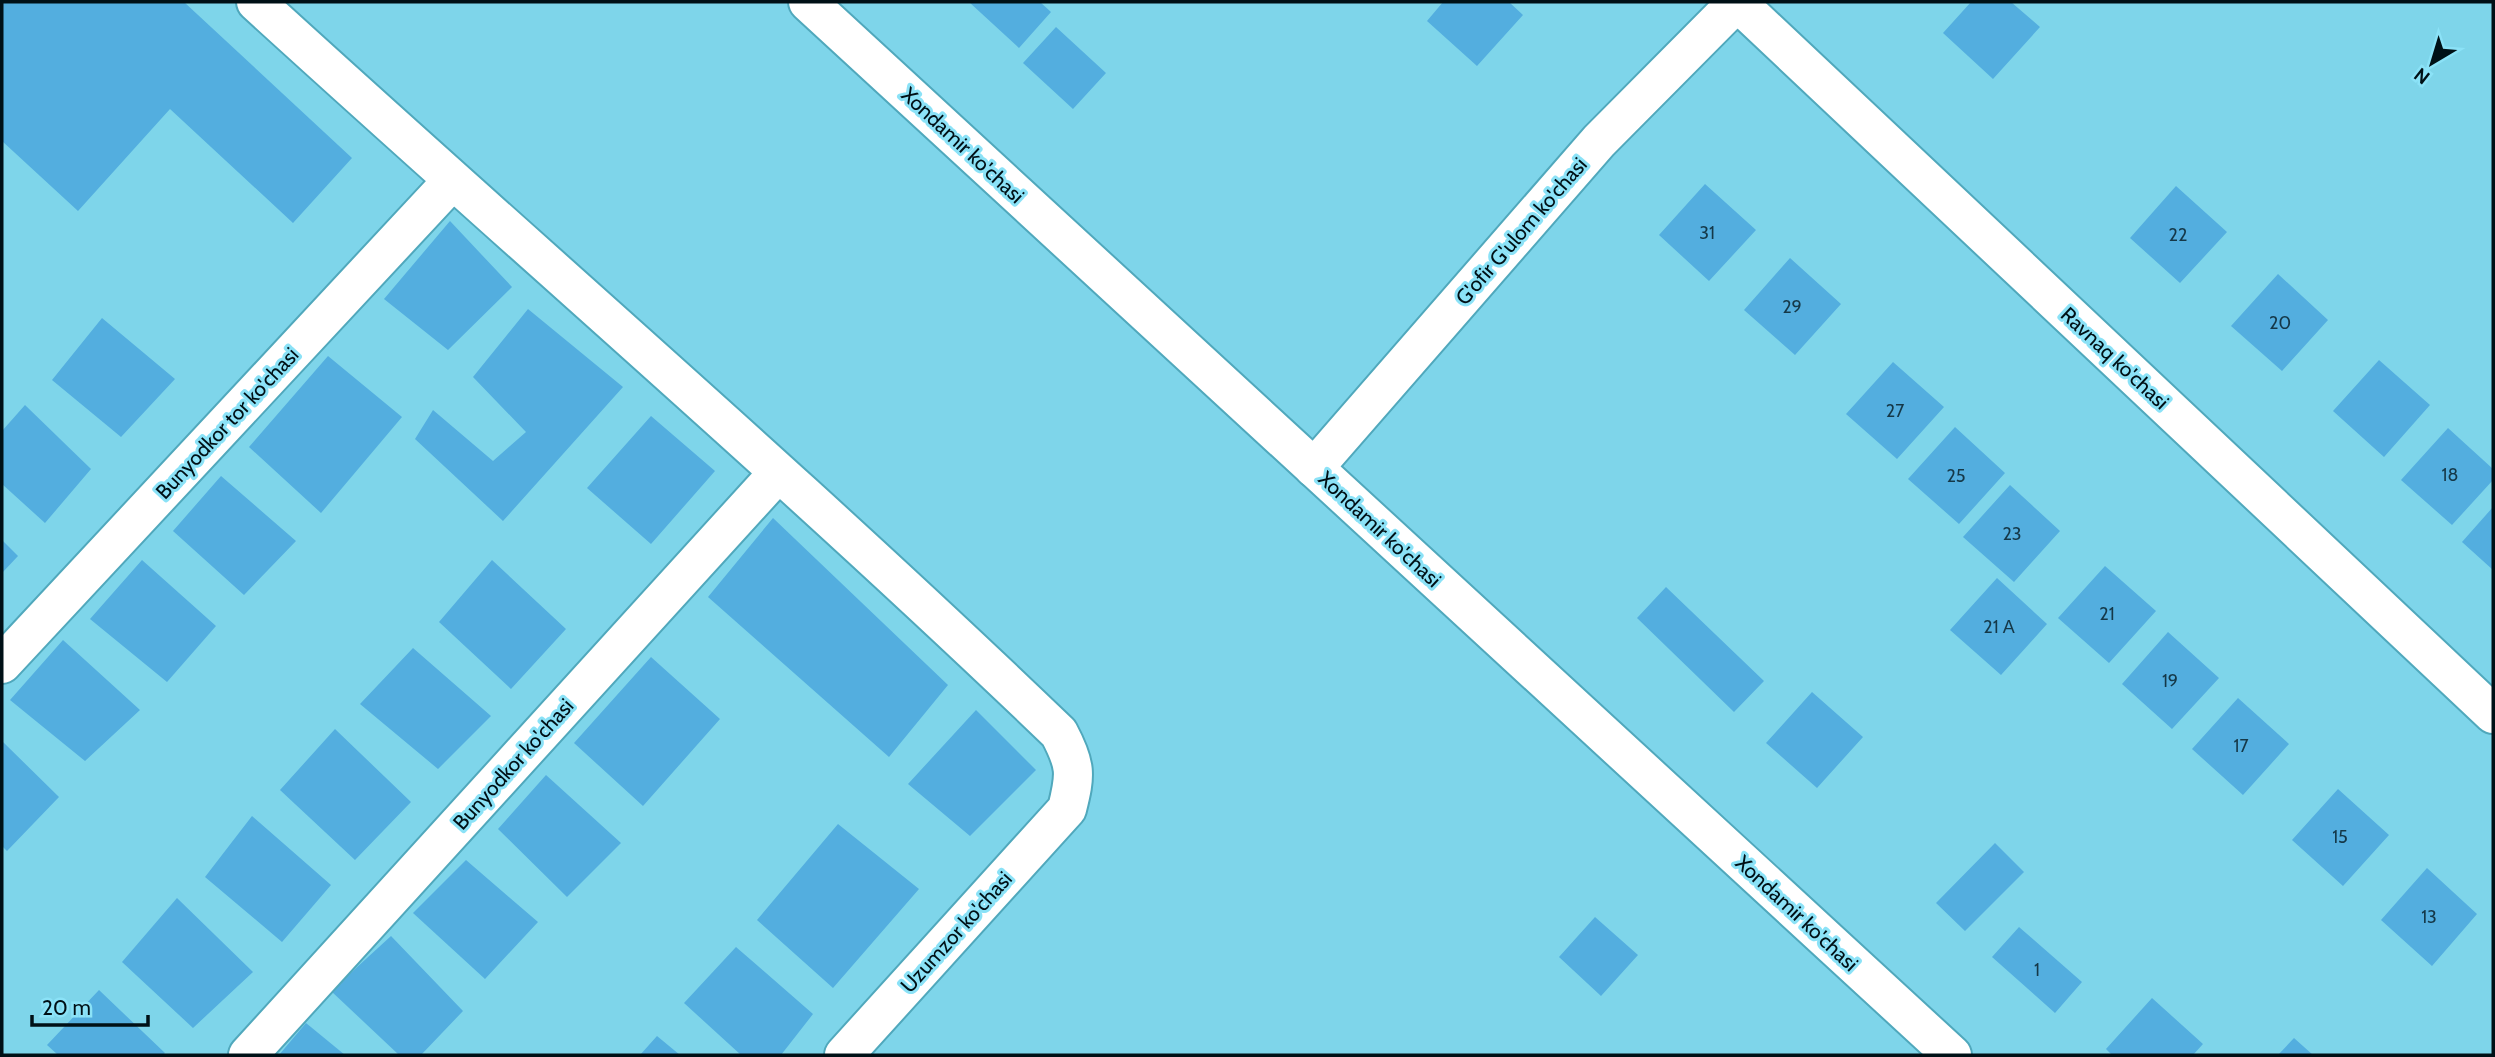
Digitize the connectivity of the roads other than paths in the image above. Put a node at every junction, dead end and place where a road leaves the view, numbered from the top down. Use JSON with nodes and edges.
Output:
{"nodes":[{"id":1,"x":256,"y":2,"type":"edge"},
{"id":2,"x":808,"y":2,"type":"edge"},
{"id":3,"x":1737,"y":2,"type":"edge"},
{"id":4,"x":452,"y":181,"type":"junction"},
{"id":5,"x":1314,"y":468,"type":"junction"},
{"id":6,"x":778,"y":473,"type":"junction"},
{"id":7,"x":2,"y":664,"type":"edge"},
{"id":8,"x":2493,"y":714,"type":"edge"},
{"id":9,"x":248,"y":1055,"type":"edge"},
{"id":10,"x":844,"y":1055,"type":"edge"},
{"id":11,"x":1952,"y":1055,"type":"edge"}],
"edges":[{"from":1,"to":4,"type":"street"},
{"from":2,"to":5,"type":"street","name":"Xondamir ko'chasi"},
{"from":3,"to":5,"type":"street","name":"G'ofir G'ulom ko'chasi"},
{"from":3,"to":8,"type":"street","name":"Ravnaq ko'chasi"},
{"from":4,"to":6,"type":"street"},
{"from":4,"to":7,"type":"street","name":"Bunyodkor tor ko'chasi"},
{"from":5,"to":11,"type":"street","name":"Xondamir ko'chasi"},
{"from":6,"to":9,"type":"street","name":"Bunyodkor ko'chasi"},
{"from":6,"to":10,"type":"street","name":"Uzumzor ko'chasi"}]}
